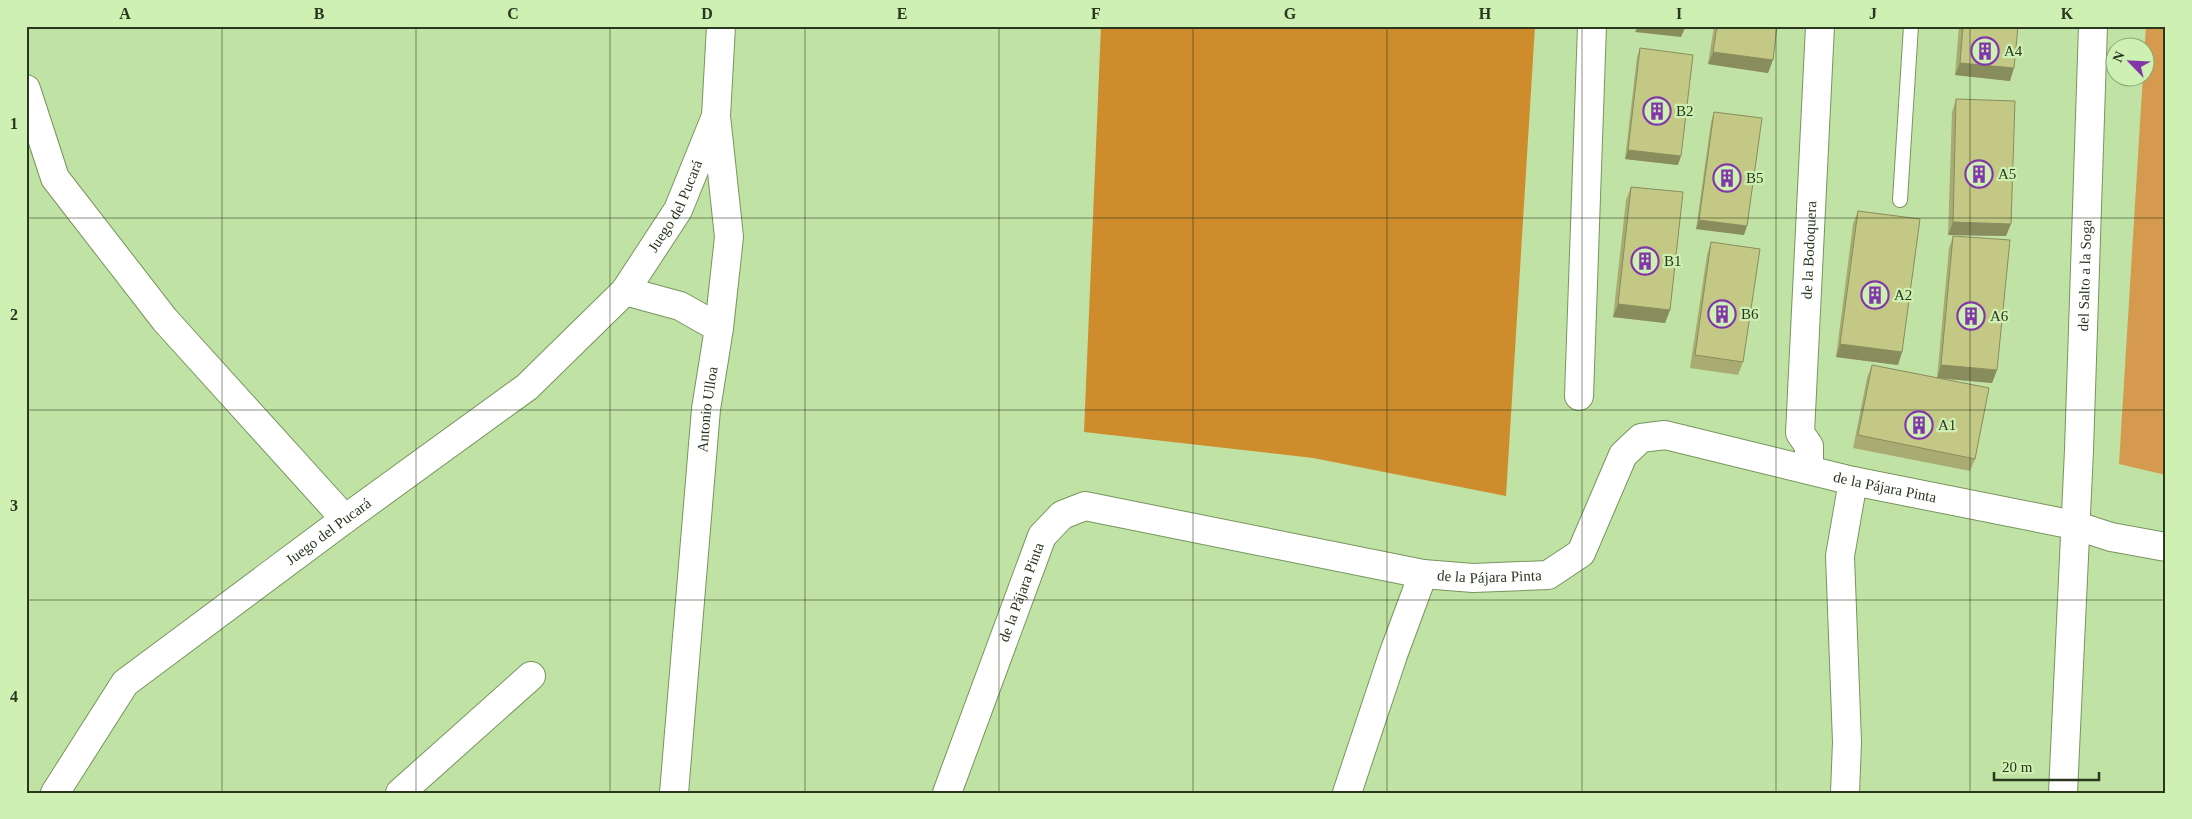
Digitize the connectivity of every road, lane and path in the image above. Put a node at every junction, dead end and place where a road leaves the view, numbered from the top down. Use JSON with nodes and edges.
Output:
{"nodes":[{"id":1,"x":721,"y":26,"type":"edge"},
{"id":2,"x":1592,"y":26,"type":"edge"},
{"id":3,"x":1820,"y":26,"type":"edge"},
{"id":4,"x":1911,"y":26,"type":"edge"},
{"id":5,"x":2094,"y":26,"type":"edge"},
{"id":6,"x":26,"y":89,"type":"edge"},
{"id":7,"x":716,"y":116,"type":"junction"},
{"id":8,"x":1900,"y":200,"type":"dead end"},
{"id":9,"x":625,"y":291,"type":"junction"},
{"id":10,"x":720,"y":328,"type":"junction"},
{"id":11,"x":1579,"y":396,"type":"dead end"},
{"id":12,"x":1809,"y":469,"type":"junction"},
{"id":13,"x":1853,"y":481,"type":"junction"},
{"id":14,"x":345,"y":519,"type":"junction"},
{"id":15,"x":2074,"y":525,"type":"junction"},
{"id":16,"x":2166,"y":547,"type":"edge"},
{"id":17,"x":1423,"y":574,"type":"junction"},
{"id":18,"x":530,"y":676,"type":"dead end"},
{"id":19,"x":948,"y":792,"type":"edge"},
{"id":20,"x":55,"y":793,"type":"edge"},
{"id":21,"x":400,"y":793,"type":"edge"},
{"id":22,"x":674,"y":793,"type":"edge"},
{"id":23,"x":1346,"y":793,"type":"edge"},
{"id":24,"x":1845,"y":793,"type":"edge"},
{"id":25,"x":2063,"y":793,"type":"edge"}],
"edges":[{"from":1,"to":7,"type":"street","name":"Antonio Ulloa"},
{"from":2,"to":11,"type":"street"},
{"from":3,"to":12,"type":"street","name":"de la Bodoquera"},
{"from":4,"to":8,"type":"lane"},
{"from":5,"to":15,"type":"street","name":"del Salto a la Soga"},
{"from":6,"to":14,"type":"street"},
{"from":7,"to":9,"type":"street","name":"Juego del Pucará"},
{"from":7,"to":10,"type":"street","name":"Antonio Ulloa"},
{"from":9,"to":10,"type":"street"},
{"from":9,"to":14,"type":"street","name":"Juego del Pucará"},
{"from":10,"to":22,"type":"street","name":"Antonio Ulloa"},
{"from":12,"to":13,"type":"street","name":"de la Pájara Pinta"},
{"from":12,"to":17,"type":"street","name":"de la Pájara Pinta"},
{"from":13,"to":15,"type":"street","name":"de la Pájara Pinta"},
{"from":13,"to":24,"type":"street"},
{"from":14,"to":20,"type":"street","name":"Juego del Pucará"},
{"from":15,"to":16,"type":"street","name":"de la Pájara Pinta"},
{"from":15,"to":25,"type":"street","name":"del Salto a la Soga"},
{"from":17,"to":19,"type":"street","name":"de la Pájara Pinta"},
{"from":17,"to":23,"type":"street"},
{"from":18,"to":21,"type":"street"}]}
